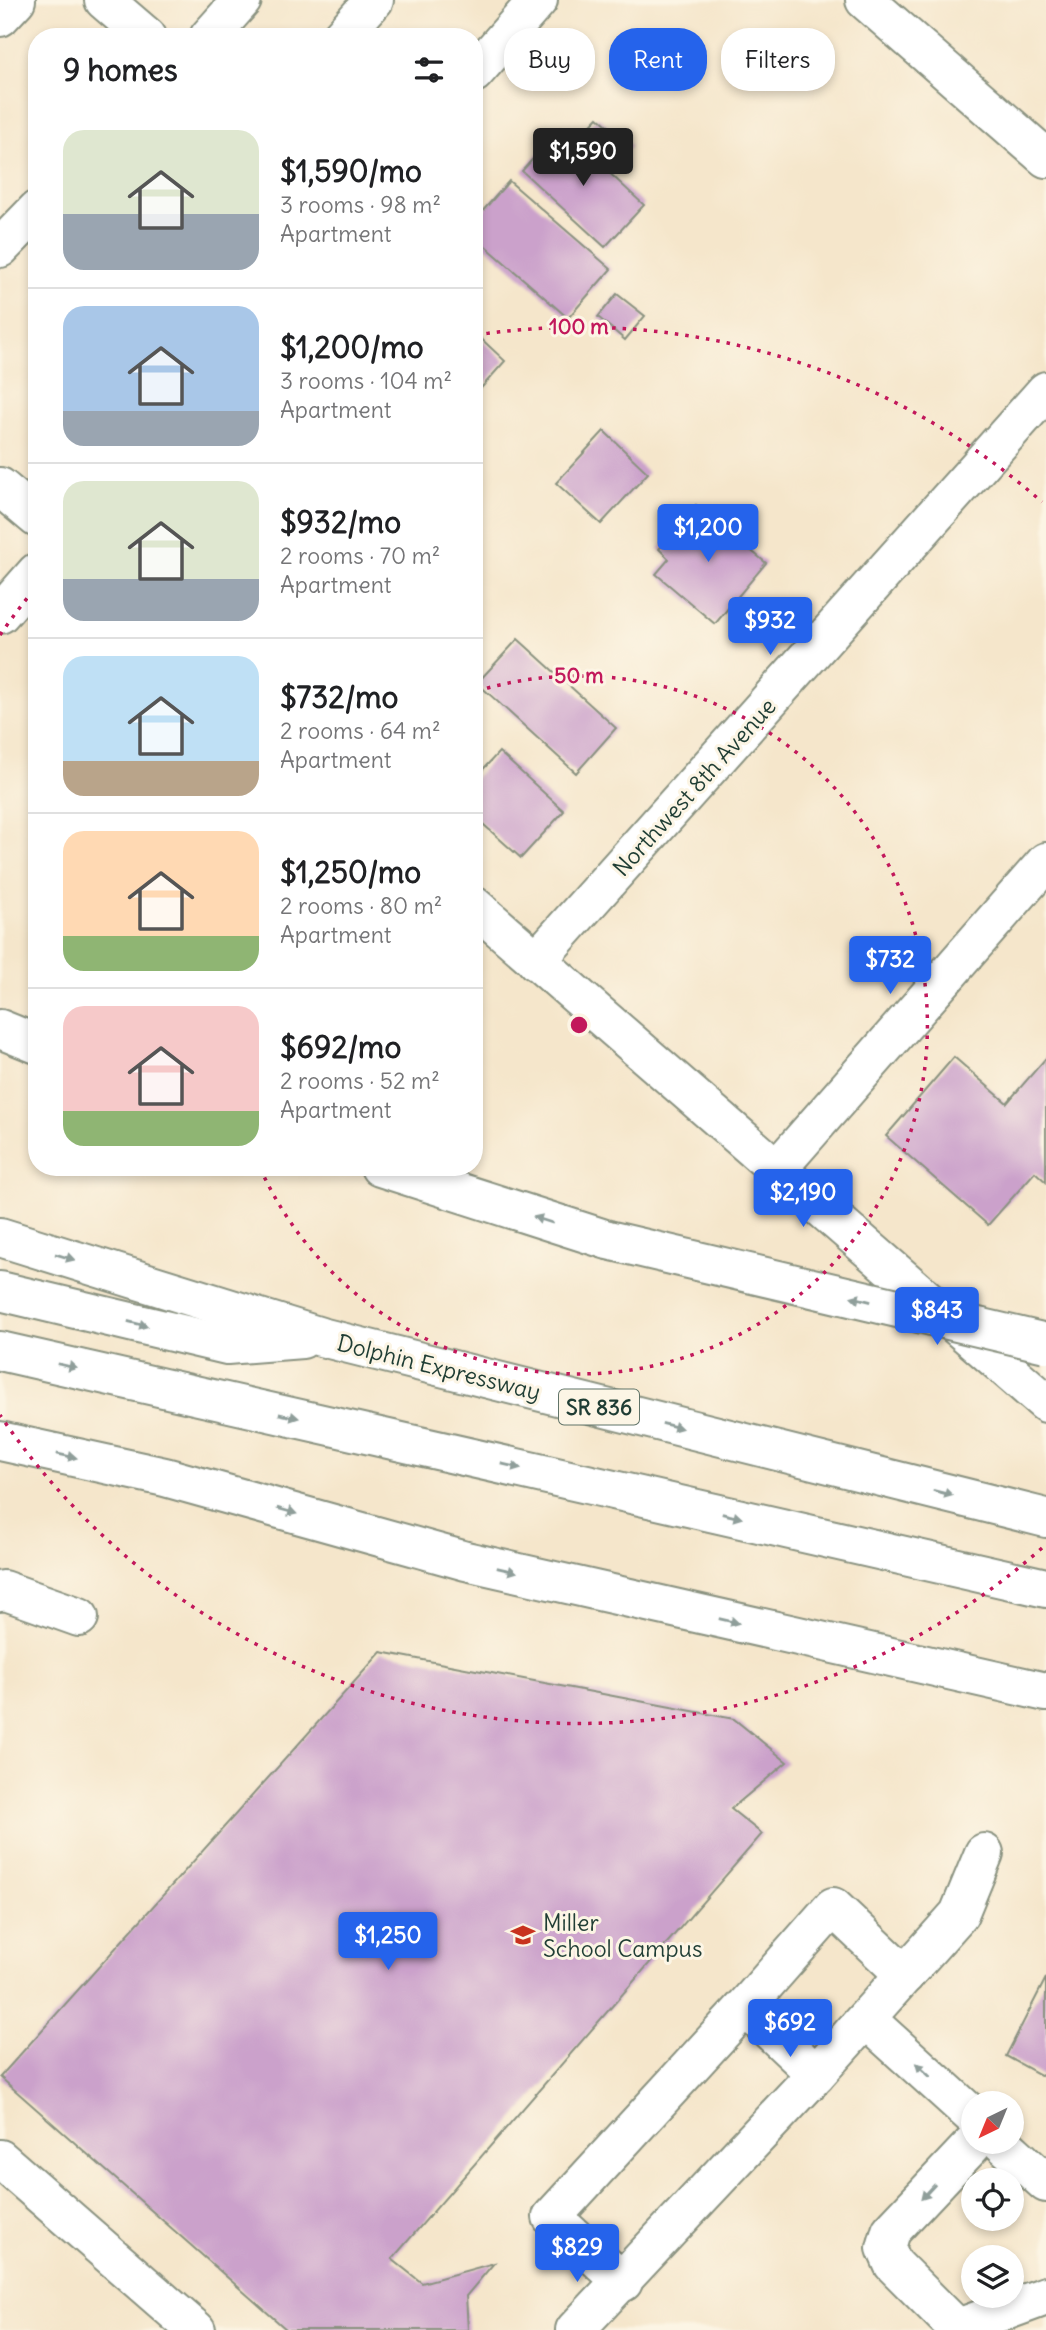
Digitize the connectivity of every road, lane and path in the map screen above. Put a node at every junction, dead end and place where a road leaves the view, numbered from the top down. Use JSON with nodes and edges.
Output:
{"nodes":[{"id":1,"x":16,"y":0,"type":"edge"},
{"id":2,"x":104,"y":0,"type":"edge"},
{"id":3,"x":242,"y":0,"type":"edge"},
{"id":4,"x":374,"y":0,"type":"edge"},
{"id":5,"x":538,"y":0,"type":"edge"},
{"id":6,"x":865,"y":0,"type":"edge"},
{"id":7,"x":0,"y":17,"type":"edge"},
{"id":8,"x":137,"y":28,"type":"edge"},
{"id":9,"x":217,"y":28,"type":"edge"},
{"id":10,"x":349,"y":28,"type":"edge"},
{"id":11,"x":483,"y":63,"type":"edge"},
{"id":12,"x":1046,"y":158,"type":"edge"},
{"id":13,"x":28,"y":222,"type":"edge"},
{"id":14,"x":0,"y":248,"type":"edge"},
{"id":15,"x":1043,"y":400,"type":"edge"},
{"id":16,"x":0,"y":487,"type":"edge"},
{"id":17,"x":28,"y":510,"type":"edge"},
{"id":18,"x":28,"y":582,"type":"edge"},
{"id":19,"x":0,"y":614,"type":"edge"},
{"id":20,"x":1046,"y":862,"type":"edge"},
{"id":21,"x":483,"y":914,"type":"edge"},
{"id":22,"x":536,"y":961,"type":"junction"},
{"id":23,"x":0,"y":1029,"type":"edge"},
{"id":24,"x":28,"y":1040,"type":"edge"},
{"id":25,"x":778,"y":1168,"type":"junction"},
{"id":26,"x":408,"y":1176,"type":"edge"},
{"id":27,"x":0,"y":1237,"type":"edge"},
{"id":28,"x":0,"y":1291,"type":"edge"},
{"id":29,"x":321,"y":1337,"type":"junction"},
{"id":30,"x":1046,"y":1343,"type":"edge"},
{"id":31,"x":0,"y":1351,"type":"edge"},
{"id":32,"x":1046,"y":1403,"type":"edge"},
{"id":33,"x":0,"y":1441,"type":"edge"},
{"id":34,"x":1046,"y":1518,"type":"edge"},
{"id":35,"x":1046,"y":1588,"type":"edge"},
{"id":36,"x":1,"y":1591,"type":"edge"},
{"id":37,"x":79,"y":1618,"type":"dead end"},
{"id":38,"x":1046,"y":1692,"type":"edge"},
{"id":39,"x":984,"y":1853,"type":"dead end"},
{"id":40,"x":905,"y":1975,"type":"junction"},
{"id":41,"x":745,"y":2007,"type":"junction"},
{"id":42,"x":866,"y":2019,"type":"junction"},
{"id":43,"x":816,"y":2074,"type":"junction"},
{"id":44,"x":961,"y":2105,"type":"edge"},
{"id":45,"x":964,"y":2154,"type":"edge"},
{"id":46,"x":1014,"y":2154,"type":"edge"},
{"id":47,"x":0,"y":2159,"type":"edge"},
{"id":48,"x":1046,"y":2183,"type":"edge"},
{"id":49,"x":623,"y":2282,"type":"junction"},
{"id":50,"x":1046,"y":2296,"type":"edge"},
{"id":51,"x":958,"y":2329,"type":"edge"},
{"id":52,"x":196,"y":2330,"type":"edge"},
{"id":53,"x":575,"y":2330,"type":"edge"},
{"id":54,"x":614,"y":2330,"type":"edge"}],
"edges":[{"from":1,"to":7,"type":"main road"},
{"from":2,"to":8,"type":"main road"},
{"from":3,"to":9,"type":"main road"},
{"from":4,"to":10,"type":"main road"},
{"from":5,"to":11,"type":"main road"},
{"from":6,"to":12,"type":"main road"},
{"from":13,"to":14,"type":"main road"},
{"from":15,"to":22,"type":"main road","name":"Northwest 8th Avenue"},
{"from":16,"to":17,"type":"main road"},
{"from":18,"to":19,"type":"main road"},
{"from":20,"to":25,"type":"main road"},
{"from":21,"to":22,"type":"main road"},
{"from":22,"to":25,"type":"main road"},
{"from":23,"to":24,"type":"main road"},
{"from":25,"to":32,"type":"main road"},
{"from":30,"to":26,"type":"main road","one_way":true,"bridge":true},
{"from":27,"to":29,"type":"main road","name":"Dolphin Expressway","number":"SR 836","one_way":true},
{"from":28,"to":29,"type":"main road","one_way":true},
{"from":29,"to":34,"type":"main road","name":"Dolphin Expressway","number":"SR 836","one_way":true},
{"from":31,"to":35,"type":"main road","one_way":true},
{"from":33,"to":38,"type":"main road","one_way":true},
{"from":36,"to":37,"type":"main road"},
{"from":39,"to":40,"type":"main road"},
{"from":40,"to":41,"type":"main road"},
{"from":40,"to":42,"type":"main road"},
{"from":41,"to":43,"type":"main road"},
{"from":41,"to":49,"type":"main road"},
{"from":42,"to":43,"type":"main road"},
{"from":44,"to":42,"type":"main road","one_way":true},
{"from":43,"to":49,"type":"main road"},
{"from":45,"to":51,"type":"main road","one_way":true},
{"from":46,"to":48,"type":"main road"},
{"from":47,"to":52,"type":"main road"},
{"from":49,"to":53,"type":"main road"},
{"from":49,"to":54,"type":"main road"},
{"from":50,"to":51,"type":"main road"}]}
